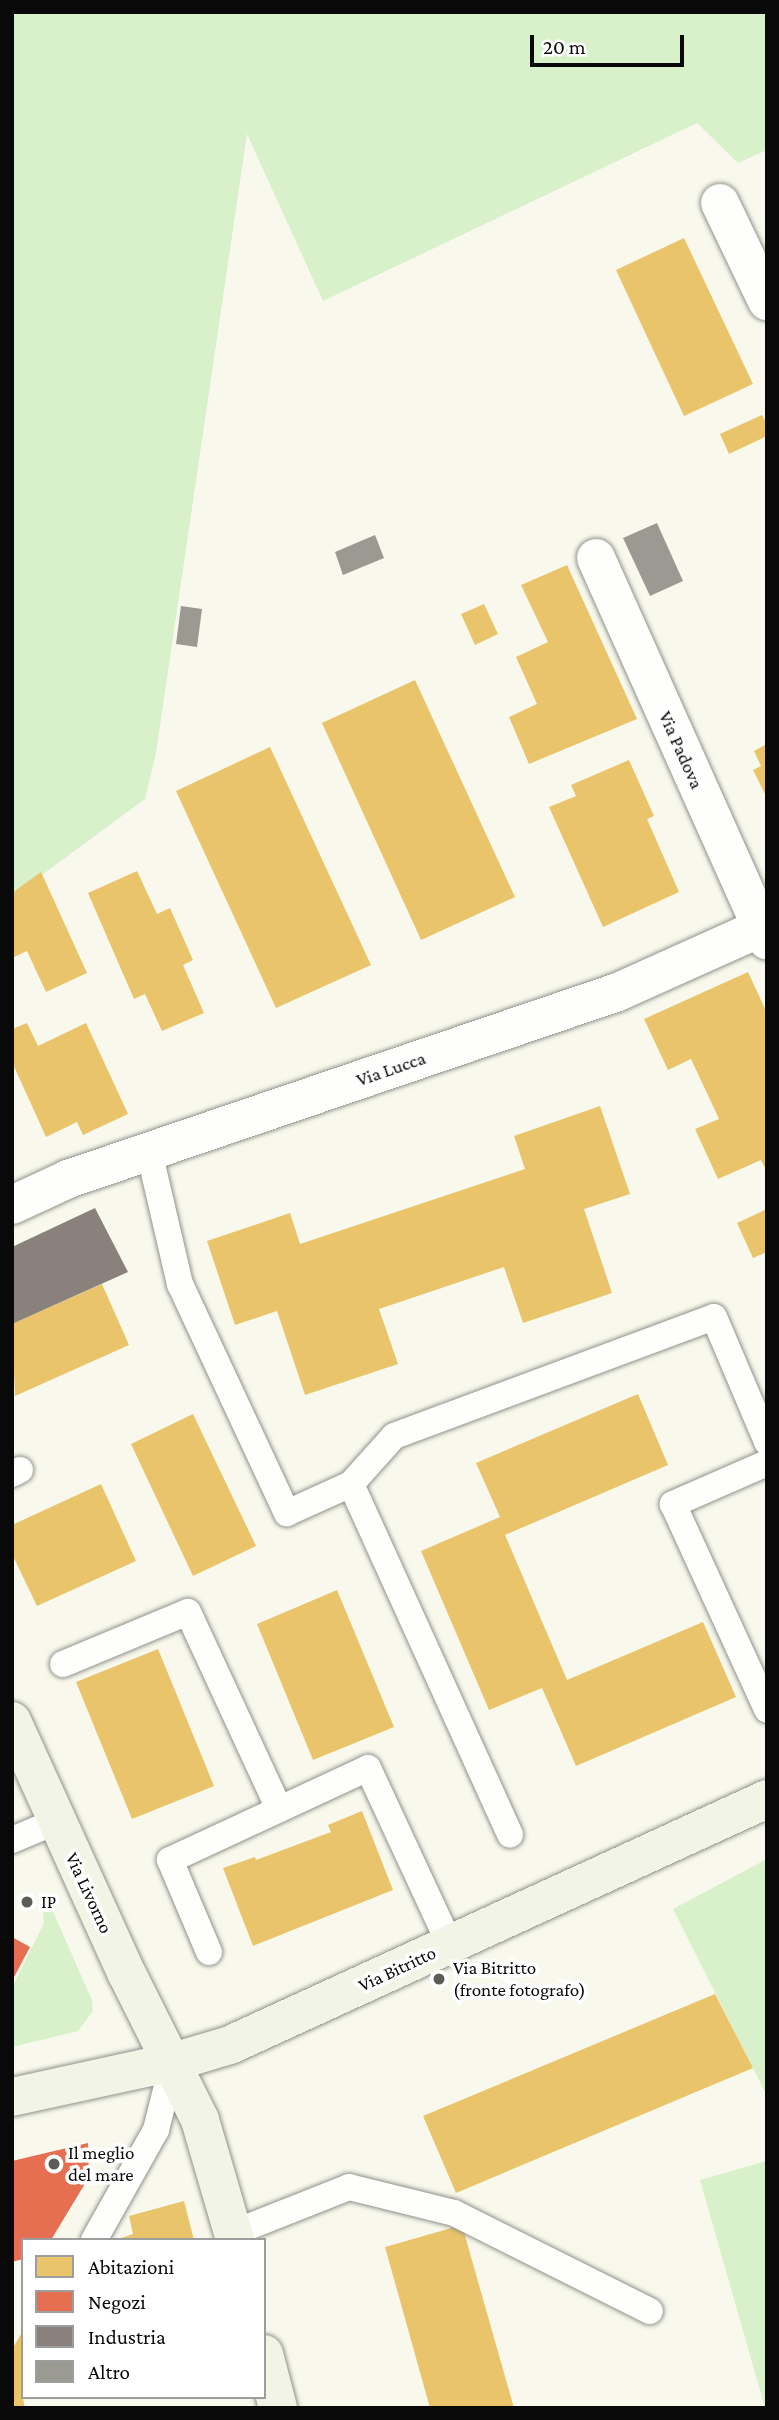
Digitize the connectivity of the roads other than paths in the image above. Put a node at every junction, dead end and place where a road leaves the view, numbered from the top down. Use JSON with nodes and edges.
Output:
{"nodes":[{"id":1,"x":720,"y":203,"type":"dead end"},
{"id":2,"x":767,"y":301,"type":"edge"},
{"id":3,"x":596,"y":558,"type":"dead end"},
{"id":4,"x":765,"y":931,"type":"edge"},
{"id":5,"x":149,"y":1151,"type":"junction"},
{"id":6,"x":12,"y":1205,"type":"edge"},
{"id":7,"x":767,"y":1442,"type":"edge"},
{"id":8,"x":767,"y":1463,"type":"edge"},
{"id":9,"x":351,"y":1484,"type":"junction"},
{"id":10,"x":64,"y":1664,"type":"dead end"},
{"id":11,"x":767,"y":1709,"type":"edge"},
{"id":12,"x":12,"y":1721,"type":"edge"},
{"id":13,"x":767,"y":1799,"type":"edge"},
{"id":14,"x":279,"y":1809,"type":"junction"},
{"id":15,"x":57,"y":1821,"type":"junction"},
{"id":16,"x":510,"y":1835,"type":"dead end"},
{"id":17,"x":12,"y":1839,"type":"edge"},
{"id":18,"x":450,"y":1945,"type":"junction"},
{"id":19,"x":209,"y":1952,"type":"dead end"},
{"id":20,"x":173,"y":2062,"type":"junction"},
{"id":21,"x":12,"y":2097,"type":"edge"},
{"id":22,"x":234,"y":2236,"type":"edge"},
{"id":23,"x":95,"y":2238,"type":"edge"},
{"id":24,"x":650,"y":2311,"type":"dead end"},
{"id":25,"x":266,"y":2362,"type":"edge"},
{"id":26,"x":278,"y":2408,"type":"edge"}],
"edges":[{"from":1,"to":2,"type":"street"},
{"from":3,"to":4,"type":"street","name":"Via Padova"},
{"from":4,"to":5,"type":"street","name":"Via Lucca"},
{"from":5,"to":6,"type":"street","name":"Via Lucca"},
{"from":5,"to":9,"type":"lane"},
{"from":7,"to":9,"type":"lane"},
{"from":8,"to":11,"type":"lane"},
{"from":9,"to":16,"type":"lane"},
{"from":10,"to":14,"type":"lane"},
{"from":12,"to":15,"type":"street","name":"Via Livorno"},
{"from":13,"to":18,"type":"street","name":"Via Bitritto"},
{"from":14,"to":18,"type":"lane"},
{"from":14,"to":19,"type":"lane"},
{"from":15,"to":17,"type":"lane"},
{"from":15,"to":20,"type":"street","name":"Via Livorno"},
{"from":18,"to":20,"type":"street","name":"Via Bitritto"},
{"from":20,"to":21,"type":"street","name":"Via Bitritto"},
{"from":20,"to":22,"type":"street","name":"Via Livorno"},
{"from":20,"to":23,"type":"lane"},
{"from":22,"to":24,"type":"lane"},
{"from":25,"to":26,"type":"street"}]}
